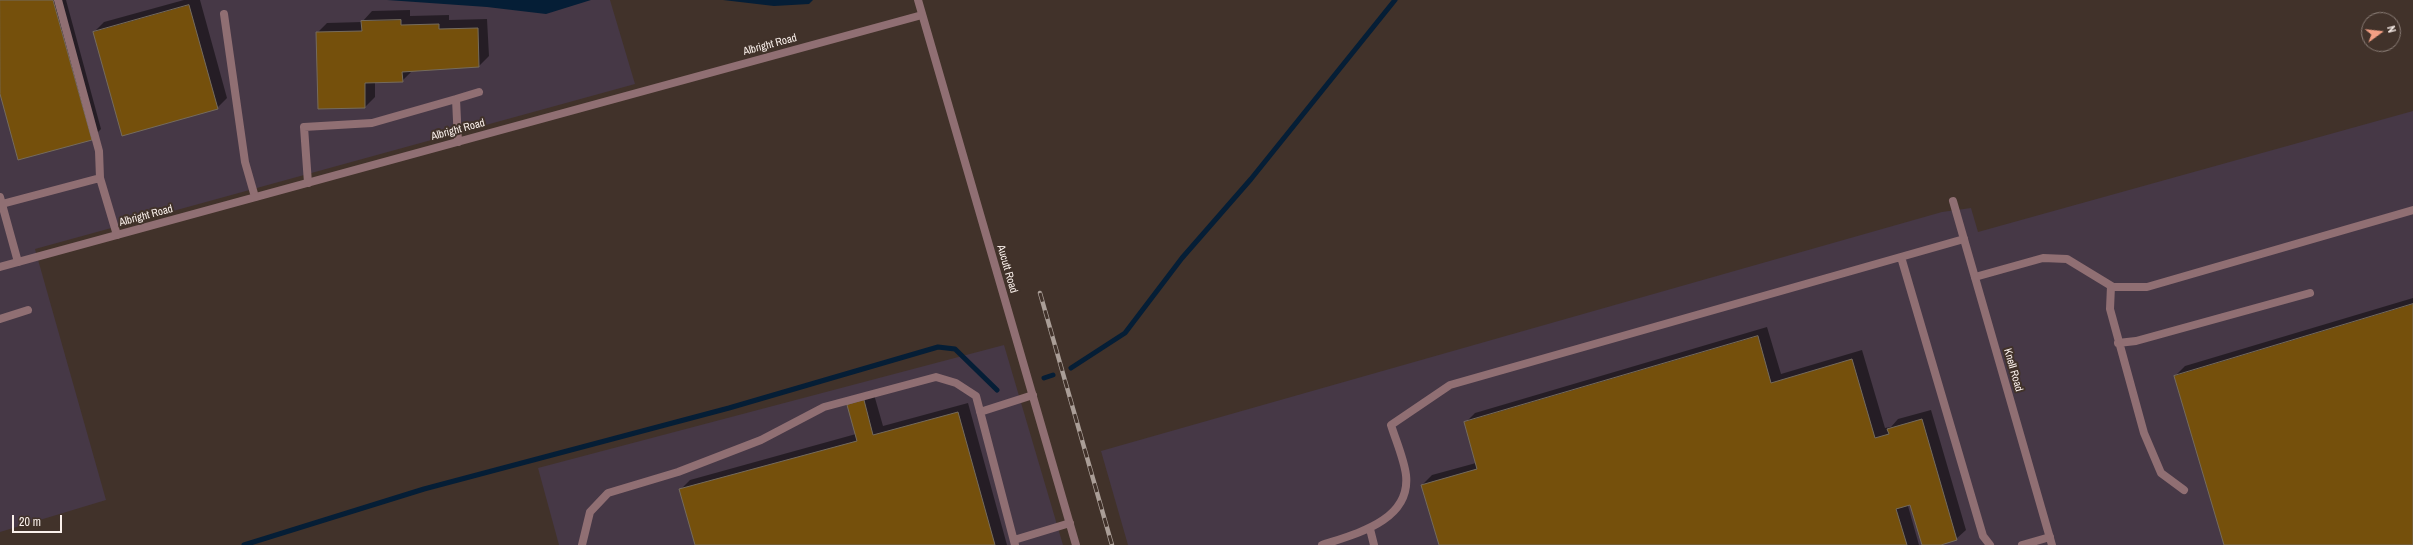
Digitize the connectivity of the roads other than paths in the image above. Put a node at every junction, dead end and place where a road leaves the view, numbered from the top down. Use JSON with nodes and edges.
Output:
{"nodes":[{"id":1,"x":58,"y":0,"type":"edge"},
{"id":2,"x":918,"y":0,"type":"edge"},
{"id":3,"x":224,"y":14,"type":"dead end"},
{"id":4,"x":922,"y":15,"type":"junction"},
{"id":5,"x":479,"y":92,"type":"dead end"},
{"id":6,"x":456,"y":99,"type":"junction"},
{"id":7,"x":458,"y":142,"type":"junction"},
{"id":8,"x":100,"y":178,"type":"junction"},
{"id":9,"x":308,"y":183,"type":"junction"},
{"id":10,"x":255,"y":197,"type":"junction"},
{"id":11,"x":1,"y":200,"type":"edge"},
{"id":12,"x":1953,"y":201,"type":"dead end"},
{"id":13,"x":2413,"y":210,"type":"edge"},
{"id":14,"x":117,"y":235,"type":"junction"},
{"id":15,"x":1964,"y":239,"type":"junction"},
{"id":16,"x":1901,"y":257,"type":"junction"},
{"id":17,"x":18,"y":262,"type":"junction"},
{"id":18,"x":0,"y":267,"type":"edge"},
{"id":19,"x":1975,"y":277,"type":"junction"},
{"id":20,"x":2111,"y":286,"type":"junction"},
{"id":21,"x":2310,"y":293,"type":"dead end"},
{"id":22,"x":28,"y":310,"type":"dead end"},
{"id":23,"x":0,"y":319,"type":"edge"},
{"id":24,"x":2118,"y":343,"type":"junction"},
{"id":25,"x":1033,"y":395,"type":"junction"},
{"id":26,"x":980,"y":412,"type":"junction"},
{"id":27,"x":2184,"y":490,"type":"dead end"},
{"id":28,"x":1070,"y":523,"type":"junction"},
{"id":29,"x":1370,"y":529,"type":"junction"},
{"id":30,"x":2051,"y":541,"type":"edge"},
{"id":31,"x":1015,"y":542,"type":"edge"},
{"id":32,"x":582,"y":545,"type":"edge"},
{"id":33,"x":1076,"y":545,"type":"edge"},
{"id":34,"x":1322,"y":545,"type":"edge"},
{"id":35,"x":1374,"y":545,"type":"edge"},
{"id":36,"x":1990,"y":545,"type":"edge"},
{"id":37,"x":2022,"y":545,"type":"edge"}],
"edges":[{"from":1,"to":8,"type":"street"},
{"from":2,"to":4,"type":"street","name":"Aucutt Road"},
{"from":3,"to":10,"type":"street"},
{"from":4,"to":7,"type":"street","name":"Albright Road"},
{"from":4,"to":25,"type":"street","name":"Aucutt Road"},
{"from":5,"to":6,"type":"street"},
{"from":6,"to":7,"type":"street"},
{"from":6,"to":9,"type":"street"},
{"from":7,"to":9,"type":"street","name":"Albright Road"},
{"from":8,"to":11,"type":"street"},
{"from":8,"to":14,"type":"street"},
{"from":9,"to":10,"type":"street","name":"Albright Road"},
{"from":10,"to":14,"type":"street","name":"Albright Road"},
{"from":11,"to":17,"type":"street"},
{"from":12,"to":15,"type":"street","name":"Knell Road"},
{"from":13,"to":20,"type":"street"},
{"from":14,"to":17,"type":"street","name":"Albright Road"},
{"from":15,"to":16,"type":"street"},
{"from":15,"to":19,"type":"street","name":"Knell Road"},
{"from":16,"to":29,"type":"street"},
{"from":16,"to":36,"type":"street"},
{"from":17,"to":18,"type":"street","name":"Albright Road"},
{"from":19,"to":20,"type":"street"},
{"from":19,"to":30,"type":"street","name":"Knell Road"},
{"from":20,"to":24,"type":"street"},
{"from":21,"to":24,"type":"street"},
{"from":22,"to":23,"type":"street"},
{"from":24,"to":27,"type":"street"},
{"from":25,"to":26,"type":"street"},
{"from":25,"to":28,"type":"street","name":"Aucutt Road"},
{"from":26,"to":31,"type":"street"},
{"from":26,"to":32,"type":"street"},
{"from":28,"to":31,"type":"street"},
{"from":28,"to":33,"type":"street","name":"Aucutt Road"},
{"from":29,"to":34,"type":"street"},
{"from":29,"to":35,"type":"street"},
{"from":30,"to":37,"type":"street"}]}
